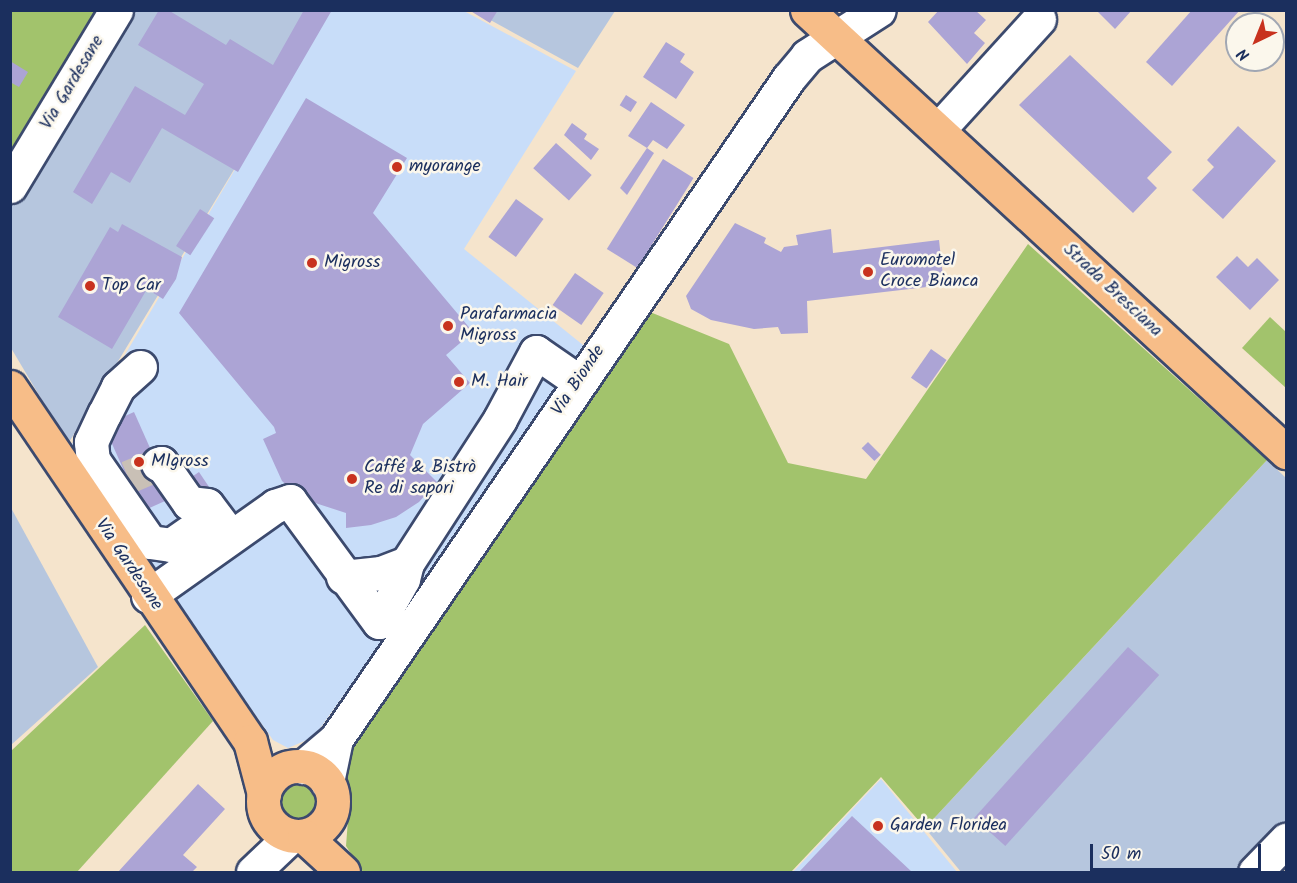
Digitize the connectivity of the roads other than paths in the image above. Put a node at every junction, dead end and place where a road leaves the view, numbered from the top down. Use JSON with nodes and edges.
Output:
{"nodes":[{"id":1,"x":116,"y":10,"type":"edge"},
{"id":2,"x":807,"y":10,"type":"edge"},
{"id":3,"x":855,"y":10,"type":"edge"},
{"id":4,"x":879,"y":10,"type":"edge"},
{"id":5,"x":1039,"y":19,"type":"dead end"},
{"id":6,"x":837,"y":37,"type":"junction"},
{"id":7,"x":938,"y":130,"type":"junction"},
{"id":8,"x":10,"y":186,"type":"edge"},
{"id":9,"x":140,"y":367,"type":"dead end"},
{"id":10,"x":578,"y":381,"type":"junction"},
{"id":11,"x":10,"y":387,"type":"edge"},
{"id":12,"x":99,"y":426,"type":"junction"},
{"id":13,"x":1287,"y":452,"type":"edge"},
{"id":14,"x":158,"y":465,"type":"dead end"},
{"id":15,"x":128,"y":477,"type":"dead end"},
{"id":16,"x":223,"y":526,"type":"junction"},
{"id":17,"x":407,"y":563,"type":"junction"},
{"id":18,"x":343,"y":577,"type":"junction"},
{"id":19,"x":148,"y":596,"type":"junction"},
{"id":20,"x":250,"y":741,"type":"junction"},
{"id":21,"x":306,"y":772,"type":"junction"},
{"id":22,"x":291,"y":822,"type":"junction"},
{"id":23,"x":1287,"y":840,"type":"edge"},
{"id":24,"x":341,"y":870,"type":"edge"},
{"id":25,"x":255,"y":871,"type":"edge"},
{"id":26,"x":1255,"y":873,"type":"edge"}],
"edges":[{"from":1,"to":8,"type":"street","name":"Via Gardesane"},
{"from":2,"to":6,"type":"main road","name":"Strada Bresciana"},
{"from":3,"to":6,"type":"street"},
{"from":4,"to":6,"type":"street","name":"Via Bionde"},
{"from":5,"to":7,"type":"street"},
{"from":6,"to":7,"type":"main road","name":"Strada Bresciana"},
{"from":6,"to":10,"type":"street","name":"Via Bionde"},
{"from":7,"to":13,"type":"main road","name":"Strada Bresciana"},
{"from":9,"to":12,"type":"street"},
{"from":10,"to":17,"type":"street"},
{"from":10,"to":21,"type":"street","name":"Via Bionde"},
{"from":11,"to":19,"type":"main road","name":"Via Gardesane"},
{"from":12,"to":15,"type":"street"},
{"from":12,"to":16,"type":"street"},
{"from":14,"to":16,"type":"street"},
{"from":16,"to":18,"type":"street"},
{"from":16,"to":19,"type":"street"},
{"from":17,"to":18,"type":"street"},
{"from":17,"to":18,"type":"street"},
{"from":19,"to":20,"type":"main road","name":"Via Gardesane"},
{"from":20,"to":21,"type":"main road","name":"Via Gardesane"},
{"from":20,"to":22,"type":"main road","name":"Via Gardesane"},
{"from":21,"to":22,"type":"main road"},
{"from":21,"to":22,"type":"main road"},
{"from":22,"to":24,"type":"main road","name":"Via Gardesane"},
{"from":22,"to":25,"type":"street"},
{"from":23,"to":26,"type":"street"}]}
